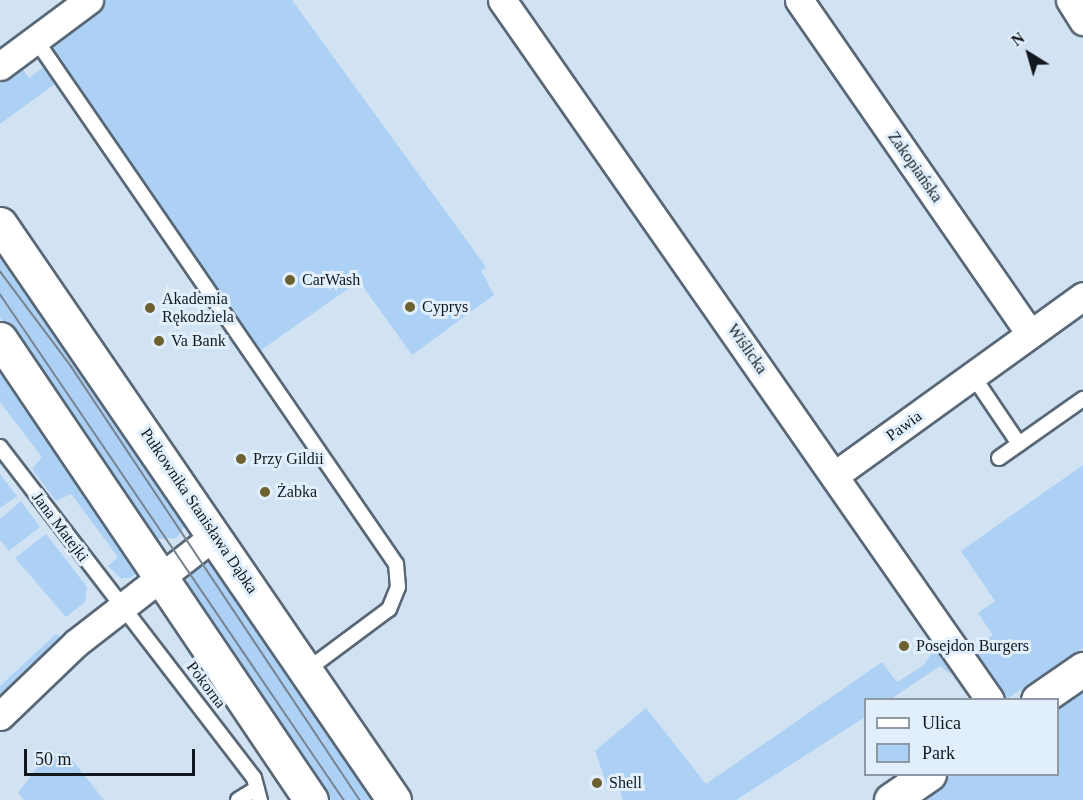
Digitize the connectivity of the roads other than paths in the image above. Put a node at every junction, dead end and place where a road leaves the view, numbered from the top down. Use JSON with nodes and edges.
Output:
{"nodes":[{"id":1,"x":89,"y":0,"type":"edge"},
{"id":2,"x":502,"y":0,"type":"edge"},
{"id":3,"x":799,"y":0,"type":"edge"},
{"id":4,"x":1070,"y":0,"type":"edge"},
{"id":5,"x":1083,"y":21,"type":"edge"},
{"id":6,"x":36,"y":39,"type":"junction"},
{"id":7,"x":0,"y":66,"type":"edge"},
{"id":8,"x":0,"y":224,"type":"edge"},
{"id":9,"x":1083,"y":296,"type":"edge"},
{"id":10,"x":1030,"y":334,"type":"junction"},
{"id":11,"x":0,"y":339,"type":"edge"},
{"id":12,"x":973,"y":376,"type":"junction"},
{"id":13,"x":1083,"y":399,"type":"edge"},
{"id":14,"x":1019,"y":444,"type":"junction"},
{"id":15,"x":0,"y":447,"type":"edge"},
{"id":16,"x":999,"y":458,"type":"dead end"},
{"id":17,"x":835,"y":475,"type":"junction"},
{"id":18,"x":215,"y":535,"type":"junction"},
{"id":19,"x":161,"y":574,"type":"junction"},
{"id":20,"x":121,"y":607,"type":"junction"},
{"id":21,"x":1083,"y":669,"type":"edge"},
{"id":22,"x":307,"y":670,"type":"junction"},
{"id":23,"x":989,"y":698,"type":"edge"},
{"id":24,"x":1040,"y":698,"type":"edge"},
{"id":25,"x":0,"y":716,"type":"edge"},
{"id":26,"x":926,"y":776,"type":"edge"},
{"id":27,"x":258,"y":794,"type":"edge"},
{"id":28,"x":898,"y":798,"type":"edge"},
{"id":29,"x":238,"y":800,"type":"edge"},
{"id":30,"x":311,"y":800,"type":"edge"},
{"id":31,"x":394,"y":800,"type":"edge"}],
"edges":[{"from":1,"to":6,"type":"street"},
{"from":2,"to":17,"type":"street","name":"Wiślicka"},
{"from":3,"to":10,"type":"street","name":"Zakopiańska"},
{"from":4,"to":5,"type":"street"},
{"from":6,"to":7,"type":"street"},
{"from":6,"to":22,"type":"lane"},
{"from":8,"to":18,"type":"street","name":"Pułkownika Stanisława Dąbka"},
{"from":9,"to":10,"type":"street","name":"Pawia"},
{"from":10,"to":12,"type":"street","name":"Pawia"},
{"from":11,"to":19,"type":"street"},
{"from":12,"to":14,"type":"lane"},
{"from":12,"to":17,"type":"street","name":"Pawia"},
{"from":13,"to":14,"type":"lane"},
{"from":14,"to":16,"type":"lane"},
{"from":15,"to":20,"type":"lane","name":"Jana Matejki"},
{"from":17,"to":23,"type":"street","name":"Wiślicka"},
{"from":18,"to":19,"type":"street"},
{"from":18,"to":22,"type":"street","name":"Pułkownika Stanisława Dąbka"},
{"from":19,"to":20,"type":"street"},
{"from":19,"to":30,"type":"street"},
{"from":20,"to":25,"type":"street"},
{"from":20,"to":27,"type":"lane","name":"Pokorna"},
{"from":21,"to":24,"type":"street"},
{"from":22,"to":31,"type":"street","name":"Pułkownika Stanisława Dąbka"},
{"from":26,"to":28,"type":"street"},
{"from":27,"to":29,"type":"lane"}]}
